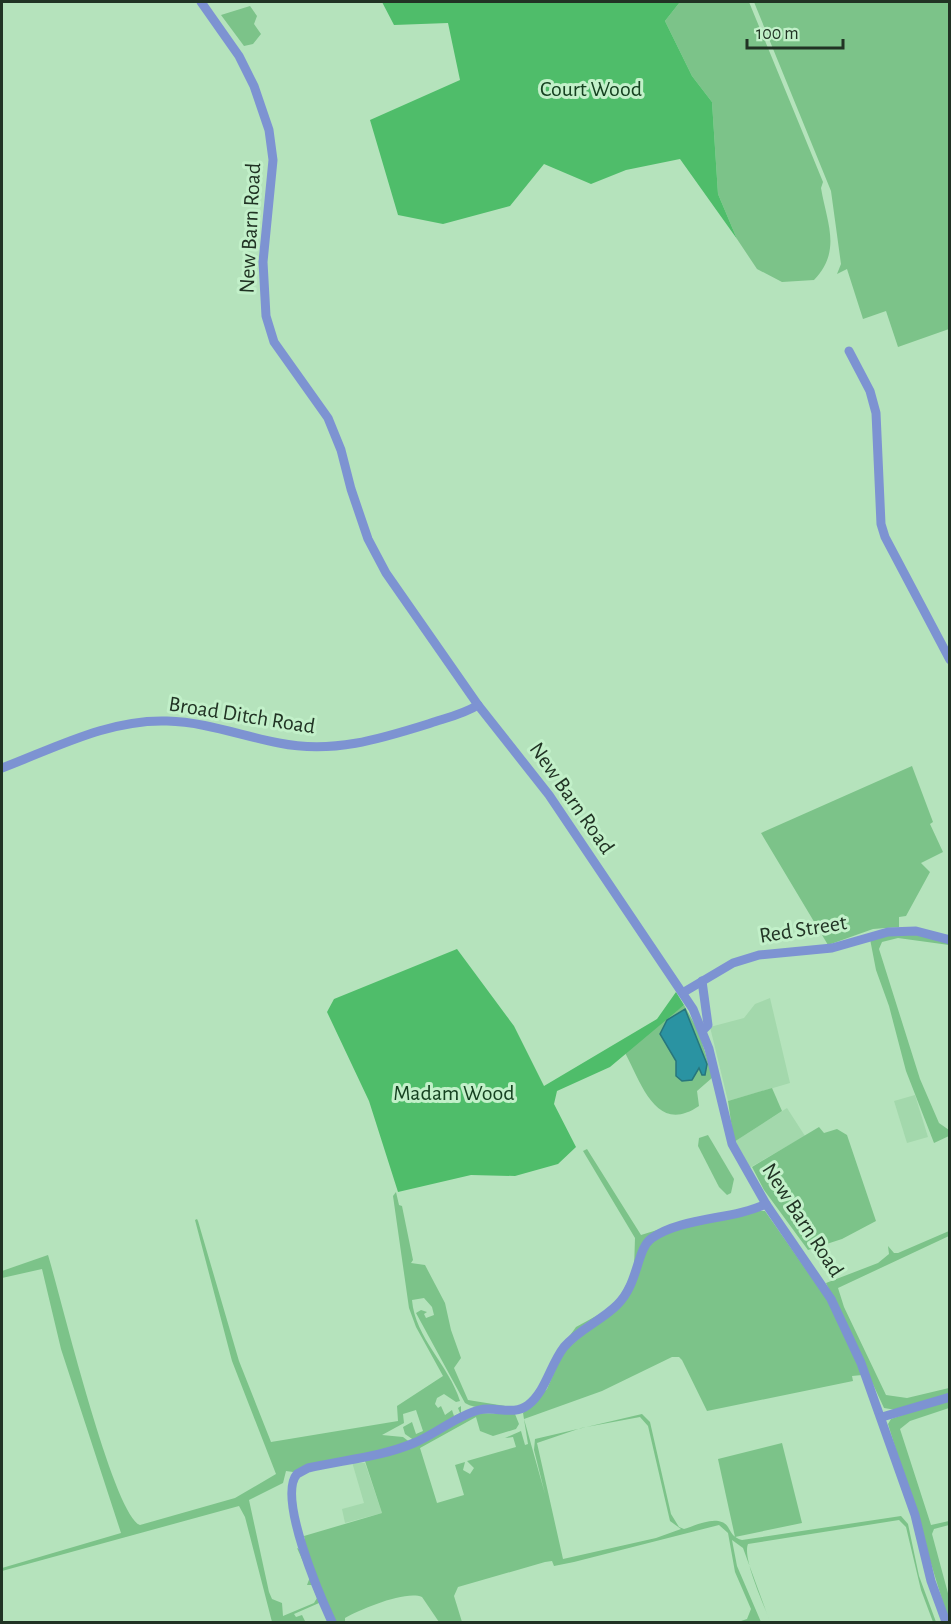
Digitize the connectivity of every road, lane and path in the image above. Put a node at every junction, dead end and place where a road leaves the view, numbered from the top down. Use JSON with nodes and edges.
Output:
{"nodes":[{"id":1,"x":201,"y":2,"type":"edge"},
{"id":2,"x":849,"y":351,"type":"dead end"},
{"id":3,"x":950,"y":660,"type":"edge"},
{"id":4,"x":478,"y":705,"type":"junction"},
{"id":5,"x":2,"y":768,"type":"edge"},
{"id":6,"x":950,"y":940,"type":"edge"},
{"id":7,"x":702,"y":981,"type":"junction"},
{"id":8,"x":684,"y":992,"type":"junction"},
{"id":9,"x":703,"y":1030,"type":"junction"},
{"id":10,"x":766,"y":1204,"type":"junction"},
{"id":11,"x":950,"y":1397,"type":"edge"},
{"id":12,"x":882,"y":1417,"type":"junction"},
{"id":13,"x":333,"y":1623,"type":"edge"},
{"id":14,"x":946,"y":1623,"type":"edge"}],
"edges":[{"from":1,"to":4,"type":"street","name":"New Barn Road"},
{"from":2,"to":3,"type":"street"},
{"from":4,"to":5,"type":"street","name":"Broad Ditch Road"},
{"from":4,"to":8,"type":"street","name":"New Barn Road"},
{"from":6,"to":7,"type":"street","name":"Red Street"},
{"from":7,"to":8,"type":"street","name":"Red Street"},
{"from":7,"to":9,"type":"street"},
{"from":8,"to":9,"type":"street","name":"New Barn Road"},
{"from":9,"to":10,"type":"street","name":"New Barn Road"},
{"from":10,"to":12,"type":"street","name":"New Barn Road"},
{"from":10,"to":13,"type":"street"},
{"from":11,"to":12,"type":"street"},
{"from":12,"to":14,"type":"street","name":"New Barn Road"}]}
